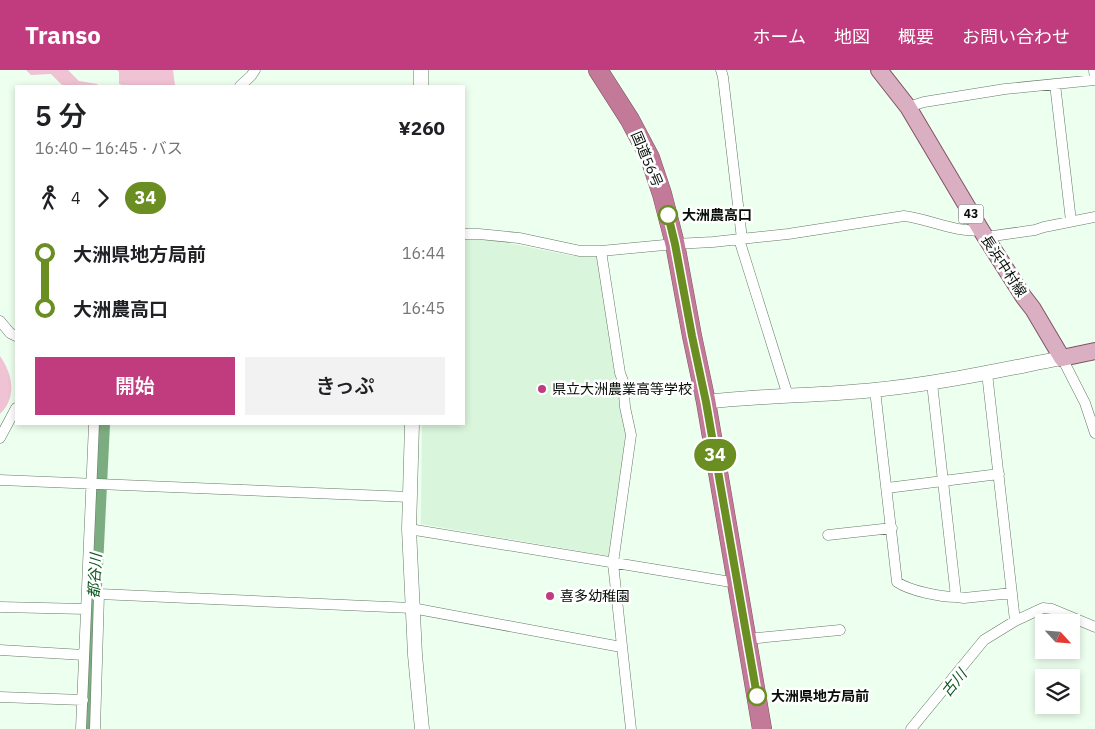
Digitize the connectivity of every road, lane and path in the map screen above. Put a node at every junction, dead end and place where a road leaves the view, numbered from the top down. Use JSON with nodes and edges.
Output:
{"nodes":[{"id":1,"x":255,"y":70,"type":"edge"},
{"id":2,"x":421,"y":70,"type":"edge"},
{"id":3,"x":598,"y":70,"type":"edge"},
{"id":4,"x":879,"y":70,"type":"edge"},
{"id":5,"x":1094,"y":70,"type":"edge"},
{"id":6,"x":724,"y":71,"type":"edge"},
{"id":7,"x":1056,"y":84,"type":"junction"},
{"id":8,"x":241,"y":85,"type":"edge"},
{"id":9,"x":420,"y":85,"type":"edge"},
{"id":10,"x":908,"y":108,"type":"junction"},
{"id":11,"x":1095,"y":217,"type":"edge"},
{"id":12,"x":1071,"y":221,"type":"junction"},
{"id":13,"x":465,"y":234,"type":"edge"},
{"id":14,"x":984,"y":234,"type":"junction"},
{"id":15,"x":740,"y":239,"type":"junction"},
{"id":16,"x":675,"y":244,"type":"junction"},
{"id":17,"x":601,"y":251,"type":"junction"},
{"id":18,"x":0,"y":322,"type":"edge"},
{"id":19,"x":15,"y":336,"type":"edge"},
{"id":20,"x":1095,"y":351,"type":"edge"},
{"id":21,"x":1062,"y":358,"type":"junction"},
{"id":22,"x":987,"y":373,"type":"junction"},
{"id":23,"x":932,"y":383,"type":"junction"},
{"id":24,"x":875,"y":390,"type":"junction"},
{"id":25,"x":788,"y":396,"type":"junction"},
{"id":26,"x":706,"y":402,"type":"junction"},
{"id":27,"x":15,"y":410,"type":"edge"},
{"id":28,"x":94,"y":425,"type":"edge"},
{"id":29,"x":412,"y":425,"type":"edge"},
{"id":30,"x":1095,"y":433,"type":"edge"},
{"id":31,"x":0,"y":438,"type":"edge"},
{"id":32,"x":999,"y":474,"type":"junction"},
{"id":33,"x":0,"y":480,"type":"edge"},
{"id":34,"x":943,"y":482,"type":"junction"},
{"id":35,"x":96,"y":485,"type":"junction"},
{"id":36,"x":887,"y":488,"type":"junction"},
{"id":37,"x":410,"y":497,"type":"junction"},
{"id":38,"x":892,"y":528,"type":"junction"},
{"id":39,"x":410,"y":529,"type":"junction"},
{"id":40,"x":828,"y":535,"type":"dead end"},
{"id":41,"x":613,"y":562,"type":"junction"},
{"id":42,"x":737,"y":583,"type":"junction"},
{"id":43,"x":1012,"y":593,"type":"junction"},
{"id":44,"x":93,"y":594,"type":"junction"},
{"id":45,"x":956,"y":597,"type":"junction"},
{"id":46,"x":0,"y":606,"type":"edge"},
{"id":47,"x":412,"y":608,"type":"junction"},
{"id":48,"x":86,"y":609,"type":"junction"},
{"id":49,"x":1015,"y":621,"type":"junction"},
{"id":50,"x":1095,"y":627,"type":"edge"},
{"id":51,"x":840,"y":630,"type":"dead end"},
{"id":52,"x":747,"y":639,"type":"junction"},
{"id":53,"x":621,"y":647,"type":"junction"},
{"id":54,"x":0,"y":650,"type":"edge"},
{"id":55,"x":84,"y":655,"type":"junction"},
{"id":56,"x":0,"y":697,"type":"edge"},
{"id":57,"x":82,"y":700,"type":"junction"},
{"id":58,"x":81,"y":729,"type":"edge"},
{"id":59,"x":95,"y":729,"type":"edge"},
{"id":60,"x":422,"y":729,"type":"edge"},
{"id":61,"x":631,"y":729,"type":"edge"},
{"id":62,"x":762,"y":729,"type":"edge"},
{"id":63,"x":912,"y":729,"type":"edge"}],
"edges":[{"from":1,"to":8,"type":"street"},
{"from":2,"to":9,"type":"street"},
{"from":3,"to":16,"type":"highway","name":"国道56号"},
{"from":4,"to":10,"type":"main road","name":"長浜中村線","number":"43"},
{"from":5,"to":7,"type":"street"},
{"from":6,"to":15,"type":"street"},
{"from":7,"to":10,"type":"street"},
{"from":7,"to":12,"type":"street"},
{"from":10,"to":14,"type":"main road","name":"長浜中村線","number":"43"},
{"from":11,"to":12,"type":"street"},
{"from":12,"to":14,"type":"street"},
{"from":13,"to":17,"type":"street"},
{"from":14,"to":15,"type":"street"},
{"from":14,"to":21,"type":"main road","name":"長浜中村線","number":"43"},
{"from":15,"to":16,"type":"street"},
{"from":15,"to":25,"type":"street"},
{"from":16,"to":17,"type":"street"},
{"from":16,"to":26,"type":"highway","name":"国道56号"},
{"from":17,"to":41,"type":"street"},
{"from":18,"to":19,"type":"street"},
{"from":20,"to":21,"type":"main road"},
{"from":21,"to":22,"type":"street"},
{"from":21,"to":30,"type":"street"},
{"from":22,"to":23,"type":"street"},
{"from":22,"to":32,"type":"street"},
{"from":23,"to":24,"type":"street"},
{"from":23,"to":34,"type":"street"},
{"from":24,"to":25,"type":"street"},
{"from":24,"to":36,"type":"street"},
{"from":25,"to":26,"type":"street"},
{"from":26,"to":42,"type":"highway","name":"国道56号"},
{"from":27,"to":31,"type":"street"},
{"from":28,"to":35,"type":"street"},
{"from":29,"to":37,"type":"street"},
{"from":32,"to":34,"type":"street"},
{"from":32,"to":43,"type":"street"},
{"from":33,"to":35,"type":"street"},
{"from":34,"to":36,"type":"street"},
{"from":34,"to":45,"type":"street"},
{"from":35,"to":37,"type":"street"},
{"from":35,"to":44,"type":"street"},
{"from":36,"to":38,"type":"street"},
{"from":37,"to":39,"type":"street"},
{"from":38,"to":40,"type":"street"},
{"from":38,"to":45,"type":"street"},
{"from":39,"to":41,"type":"street"},
{"from":39,"to":47,"type":"street"},
{"from":41,"to":42,"type":"street"},
{"from":41,"to":53,"type":"street"},
{"from":42,"to":52,"type":"highway","name":"国道56号"},
{"from":43,"to":45,"type":"street"},
{"from":43,"to":49,"type":"street"},
{"from":44,"to":47,"type":"street"},
{"from":44,"to":48,"type":"street"},
{"from":44,"to":59,"type":"street"},
{"from":46,"to":48,"type":"street"},
{"from":47,"to":53,"type":"street"},
{"from":47,"to":60,"type":"street"},
{"from":48,"to":55,"type":"street"},
{"from":49,"to":50,"type":"street"},
{"from":49,"to":63,"type":"street"},
{"from":51,"to":52,"type":"street"},
{"from":52,"to":62,"type":"highway","name":"国道56号"},
{"from":53,"to":61,"type":"street"},
{"from":54,"to":55,"type":"street"},
{"from":55,"to":57,"type":"street"},
{"from":56,"to":57,"type":"street"},
{"from":57,"to":58,"type":"street"}]}
